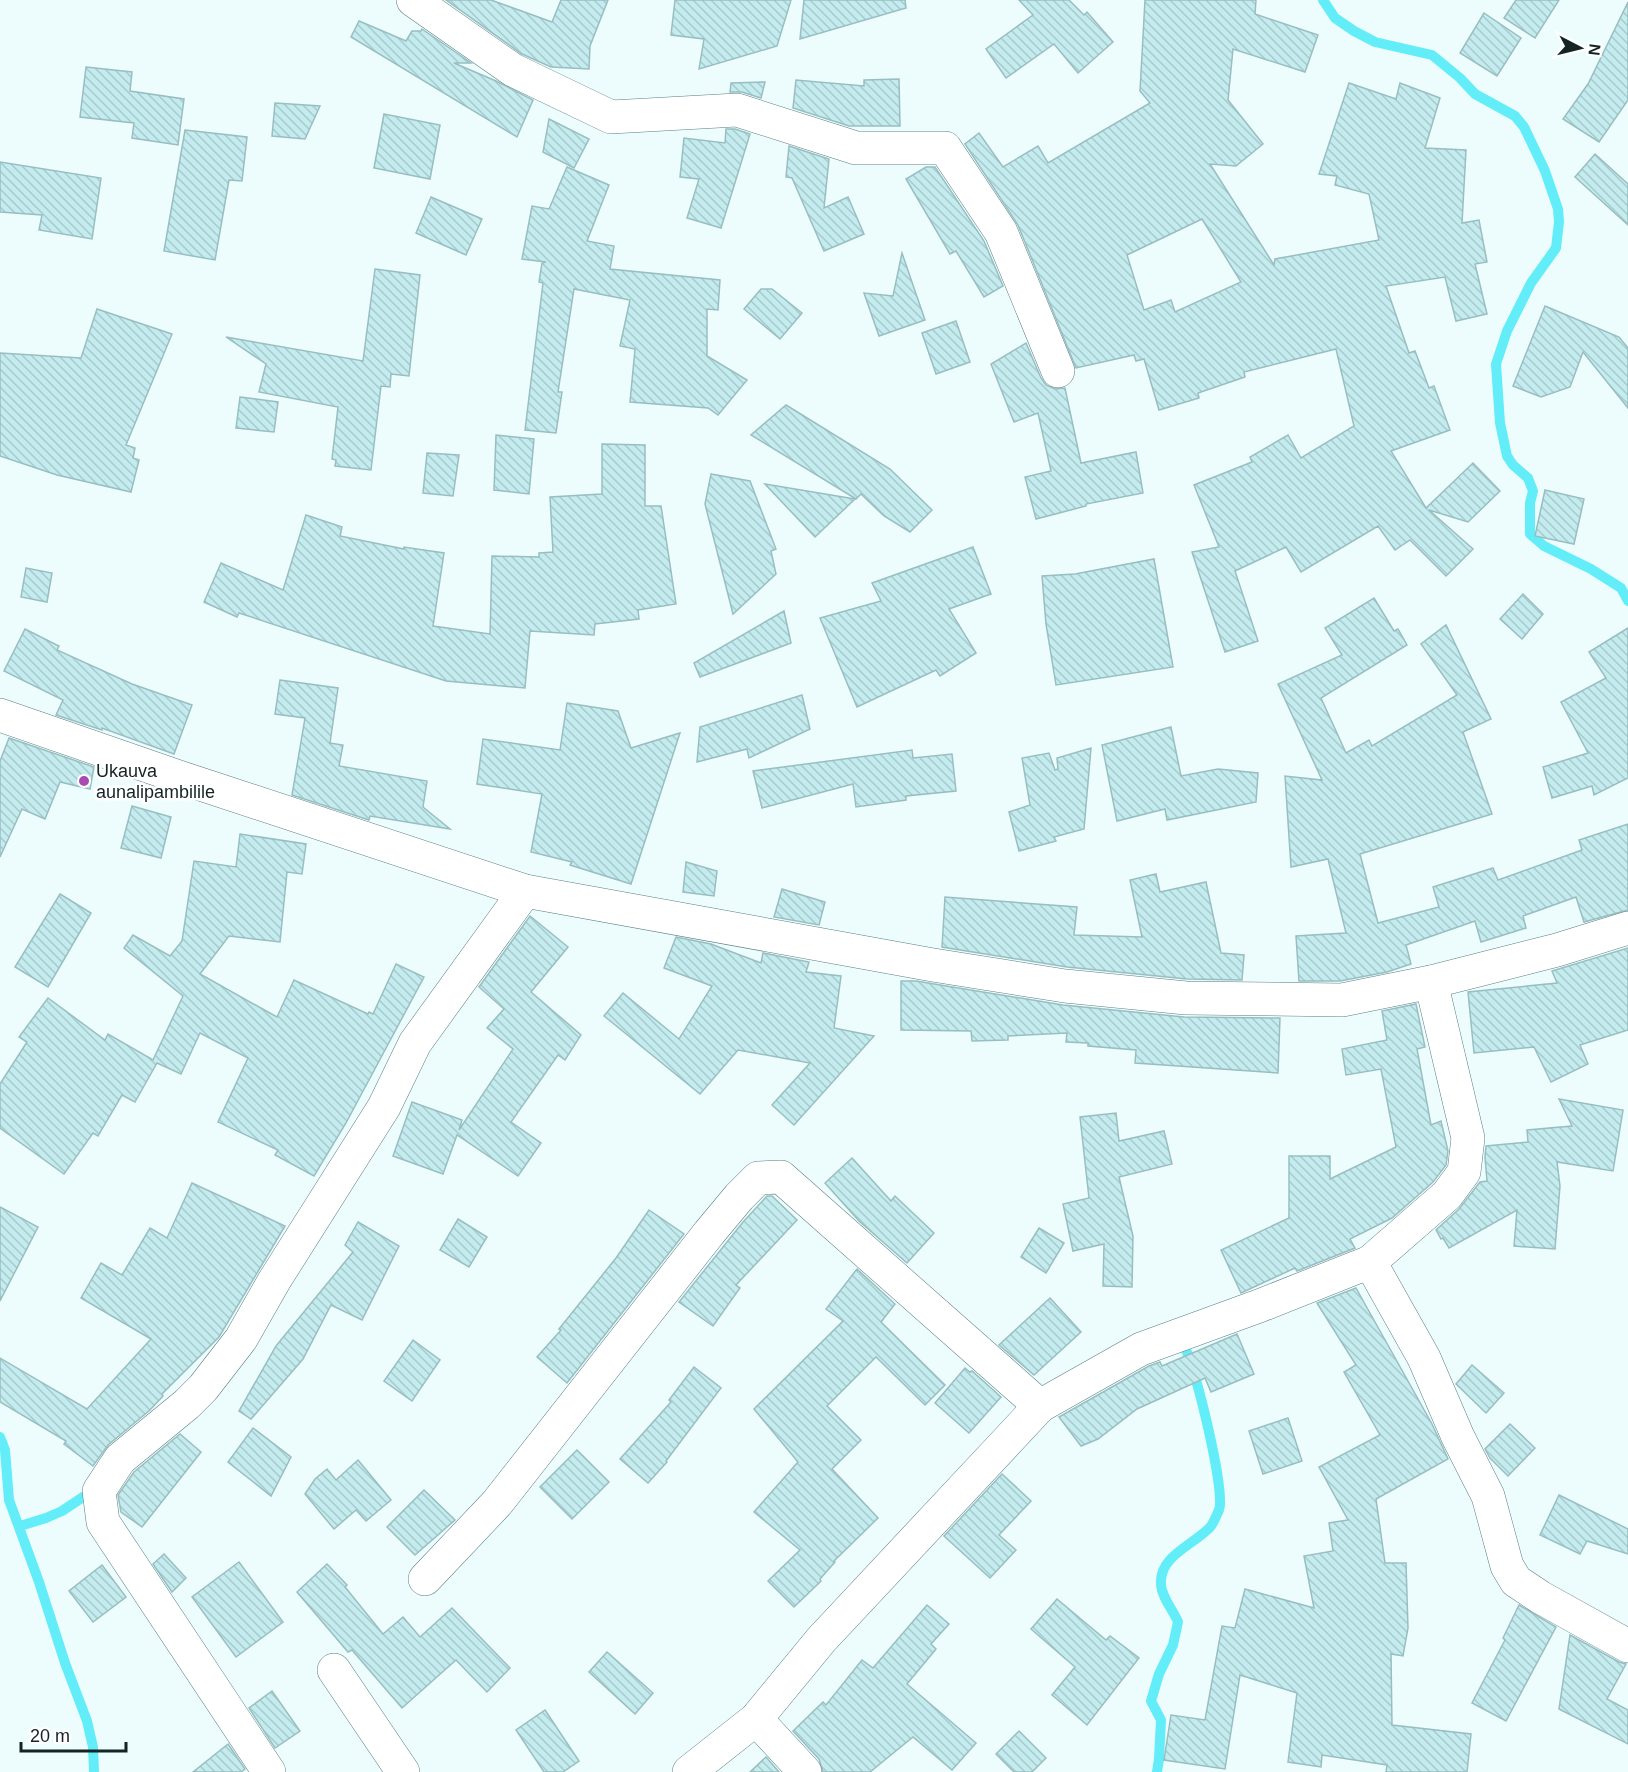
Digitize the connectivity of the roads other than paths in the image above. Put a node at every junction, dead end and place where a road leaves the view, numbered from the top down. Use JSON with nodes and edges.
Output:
{"nodes":[{"id":1,"x":413,"y":0,"type":"edge"},
{"id":2,"x":1058,"y":371,"type":"dead end"},
{"id":3,"x":0,"y":715,"type":"edge"},
{"id":4,"x":525,"y":891,"type":"junction"},
{"id":5,"x":1628,"y":928,"type":"edge"},
{"id":6,"x":1431,"y":982,"type":"junction"},
{"id":7,"x":1370,"y":1262,"type":"junction"},
{"id":8,"x":1040,"y":1406,"type":"junction"},
{"id":9,"x":425,"y":1579,"type":"dead end"},
{"id":10,"x":1628,"y":1646,"type":"edge"},
{"id":11,"x":334,"y":1670,"type":"dead end"},
{"id":12,"x":756,"y":1719,"type":"junction"},
{"id":13,"x":269,"y":1772,"type":"edge"},
{"id":14,"x":403,"y":1772,"type":"edge"},
{"id":15,"x":689,"y":1772,"type":"edge"},
{"id":16,"x":805,"y":1772,"type":"edge"}],
"edges":[{"from":1,"to":2,"type":"street"},
{"from":3,"to":4,"type":"street"},
{"from":4,"to":6,"type":"street"},
{"from":4,"to":13,"type":"street"},
{"from":5,"to":6,"type":"street"},
{"from":6,"to":7,"type":"street"},
{"from":7,"to":8,"type":"street"},
{"from":7,"to":10,"type":"street"},
{"from":8,"to":9,"type":"street"},
{"from":8,"to":12,"type":"street"},
{"from":11,"to":14,"type":"street"},
{"from":12,"to":15,"type":"street"},
{"from":12,"to":16,"type":"street"}]}
